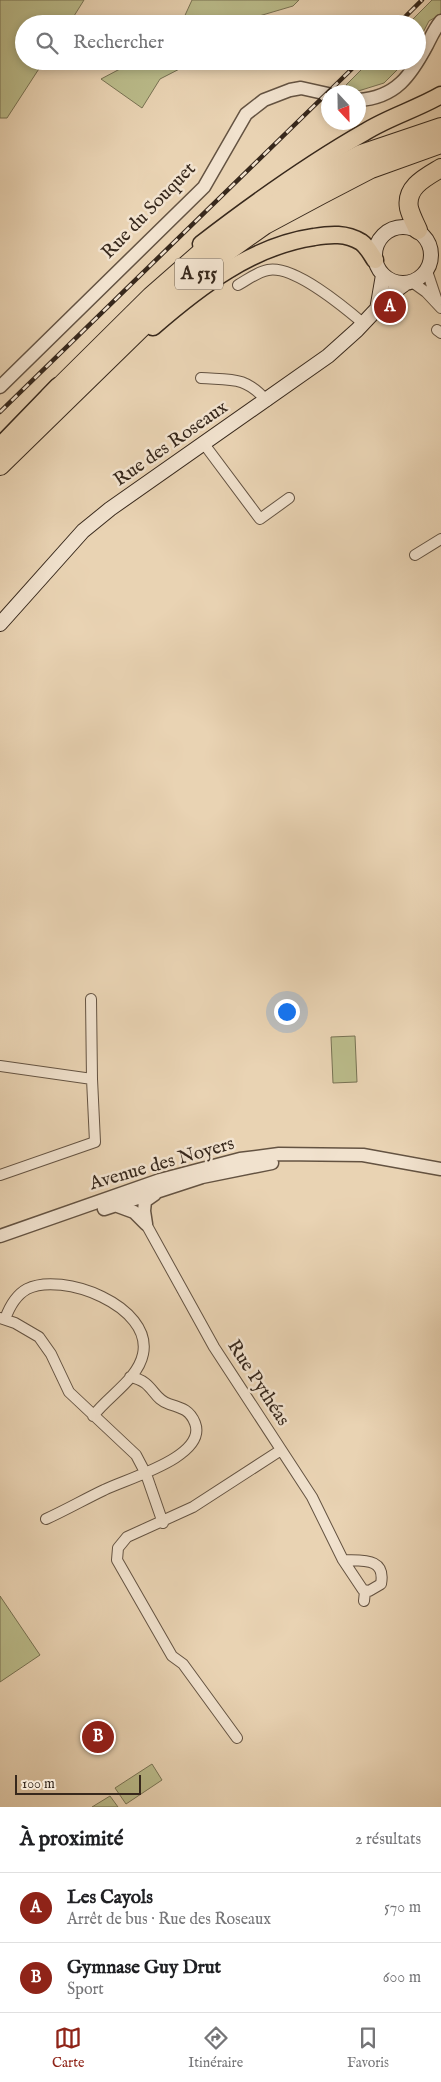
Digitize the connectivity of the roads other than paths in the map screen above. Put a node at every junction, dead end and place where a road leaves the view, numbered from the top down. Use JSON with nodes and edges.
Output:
{"nodes":[{"id":1,"x":441,"y":21,"type":"edge"},
{"id":2,"x":426,"y":46,"type":"edge"},
{"id":3,"x":412,"y":70,"type":"edge"},
{"id":4,"x":321,"y":92,"type":"edge"},
{"id":5,"x":441,"y":95,"type":"edge"},
{"id":6,"x":366,"y":99,"type":"edge"},
{"id":7,"x":441,"y":127,"type":"edge"},
{"id":8,"x":441,"y":144,"type":"edge"},
{"id":9,"x":441,"y":168,"type":"edge"},
{"id":10,"x":418,"y":230,"type":"junction"},
{"id":11,"x":435,"y":245,"type":"edge"},
{"id":12,"x":375,"y":260,"type":"junction"},
{"id":13,"x":433,"y":263,"type":"edge"},
{"id":14,"x":383,"y":275,"type":"junction"},
{"id":15,"x":409,"y":283,"type":"junction"},
{"id":16,"x":238,"y":285,"type":"dead end"},
{"id":17,"x":440,"y":306,"type":"edge"},
{"id":18,"x":377,"y":310,"type":"junction"},
{"id":19,"x":364,"y":324,"type":"junction"},
{"id":20,"x":202,"y":378,"type":"dead end"},
{"id":21,"x":0,"y":387,"type":"edge"},
{"id":22,"x":49,"y":397,"type":"junction"},
{"id":23,"x":267,"y":401,"type":"junction"},
{"id":24,"x":204,"y":444,"type":"junction"},
{"id":25,"x":0,"y":446,"type":"edge"},
{"id":26,"x":0,"y":466,"type":"edge"},
{"id":27,"x":0,"y":470,"type":"edge"},
{"id":28,"x":289,"y":498,"type":"dead end"},
{"id":29,"x":441,"y":538,"type":"edge"},
{"id":30,"x":416,"y":555,"type":"dead end"},
{"id":31,"x":0,"y":624,"type":"edge"},
{"id":32,"x":91,"y":998,"type":"dead end"},
{"id":33,"x":0,"y":1066,"type":"edge"},
{"id":34,"x":92,"y":1079,"type":"junction"},
{"id":35,"x":441,"y":1169,"type":"edge"},
{"id":36,"x":0,"y":1175,"type":"edge"},
{"id":37,"x":160,"y":1186,"type":"junction"},
{"id":38,"x":135,"y":1198,"type":"junction"},
{"id":39,"x":115,"y":1205,"type":"junction"},
{"id":40,"x":134,"y":1212,"type":"junction"},
{"id":41,"x":146,"y":1224,"type":"junction"},
{"id":42,"x":0,"y":1236,"type":"edge"},
{"id":43,"x":0,"y":1245,"type":"edge"},
{"id":44,"x":2,"y":1319,"type":"edge"},
{"id":45,"x":130,"y":1377,"type":"junction"},
{"id":46,"x":93,"y":1416,"type":"junction"},
{"id":47,"x":281,"y":1450,"type":"junction"},
{"id":48,"x":146,"y":1474,"type":"junction"},
{"id":49,"x":46,"y":1519,"type":"dead end"},
{"id":50,"x":163,"y":1522,"type":"junction"},
{"id":51,"x":343,"y":1560,"type":"junction"},
{"id":52,"x":237,"y":1738,"type":"dead end"}],
"edges":[{"from":1,"to":2,"type":"street"},
{"from":3,"to":6,"type":"street"},
{"from":4,"to":21,"type":"street","name":"Rue du Souquet"},
{"from":5,"to":22,"type":"highway"},
{"from":7,"to":22,"type":"highway","number":"A 515"},
{"from":8,"to":26,"type":"highway","number":"A 515"},
{"from":9,"to":10,"type":"highway"},
{"from":10,"to":11,"type":"main road"},
{"from":10,"to":12,"type":"main road"},
{"from":11,"to":13,"type":"main road"},
{"from":12,"to":14,"type":"main road"},
{"from":12,"to":27,"type":"highway"},
{"from":13,"to":15,"type":"main road"},
{"from":13,"to":17,"type":"street"},
{"from":14,"to":15,"type":"main road"},
{"from":14,"to":18,"type":"main road"},
{"from":15,"to":17,"type":"street"},
{"from":15,"to":18,"type":"main road","name":"Rue des Roseaux"},
{"from":16,"to":19,"type":"street"},
{"from":18,"to":19,"type":"main road","name":"Rue des Roseaux"},
{"from":19,"to":23,"type":"main road","name":"Rue des Roseaux"},
{"from":20,"to":23,"type":"street"},
{"from":22,"to":25,"type":"highway"},
{"from":23,"to":24,"type":"main road","name":"Rue des Roseaux"},
{"from":24,"to":28,"type":"street"},
{"from":24,"to":31,"type":"main road","name":"Rue des Roseaux"},
{"from":29,"to":30,"type":"street"},
{"from":32,"to":34,"type":"street"},
{"from":33,"to":34,"type":"street"},
{"from":34,"to":36,"type":"street"},
{"from":35,"to":37,"type":"street","name":"Avenue des Noyers"},
{"from":37,"to":38,"type":"street","name":"Avenue des Noyers"},
{"from":37,"to":41,"type":"street"},
{"from":37,"to":42,"type":"street","name":"Avenue des Noyers"},
{"from":38,"to":39,"type":"street","name":"Avenue des Noyers"},
{"from":38,"to":40,"type":"street"},
{"from":39,"to":40,"type":"street"},
{"from":39,"to":43,"type":"street","name":"Avenue des Noyers"},
{"from":40,"to":41,"type":"street"},
{"from":41,"to":47,"type":"street","name":"Rue Pythéas"},
{"from":44,"to":45,"type":"street"},
{"from":44,"to":46,"type":"street"},
{"from":45,"to":46,"type":"street"},
{"from":45,"to":48,"type":"street"},
{"from":46,"to":48,"type":"street"},
{"from":47,"to":50,"type":"street"},
{"from":47,"to":51,"type":"street","name":"Rue Pythéas"},
{"from":48,"to":49,"type":"street"},
{"from":48,"to":50,"type":"street"},
{"from":50,"to":52,"type":"street"},
{"from":51,"to":51,"type":"street","name":"Rue Pythéas"}]}
